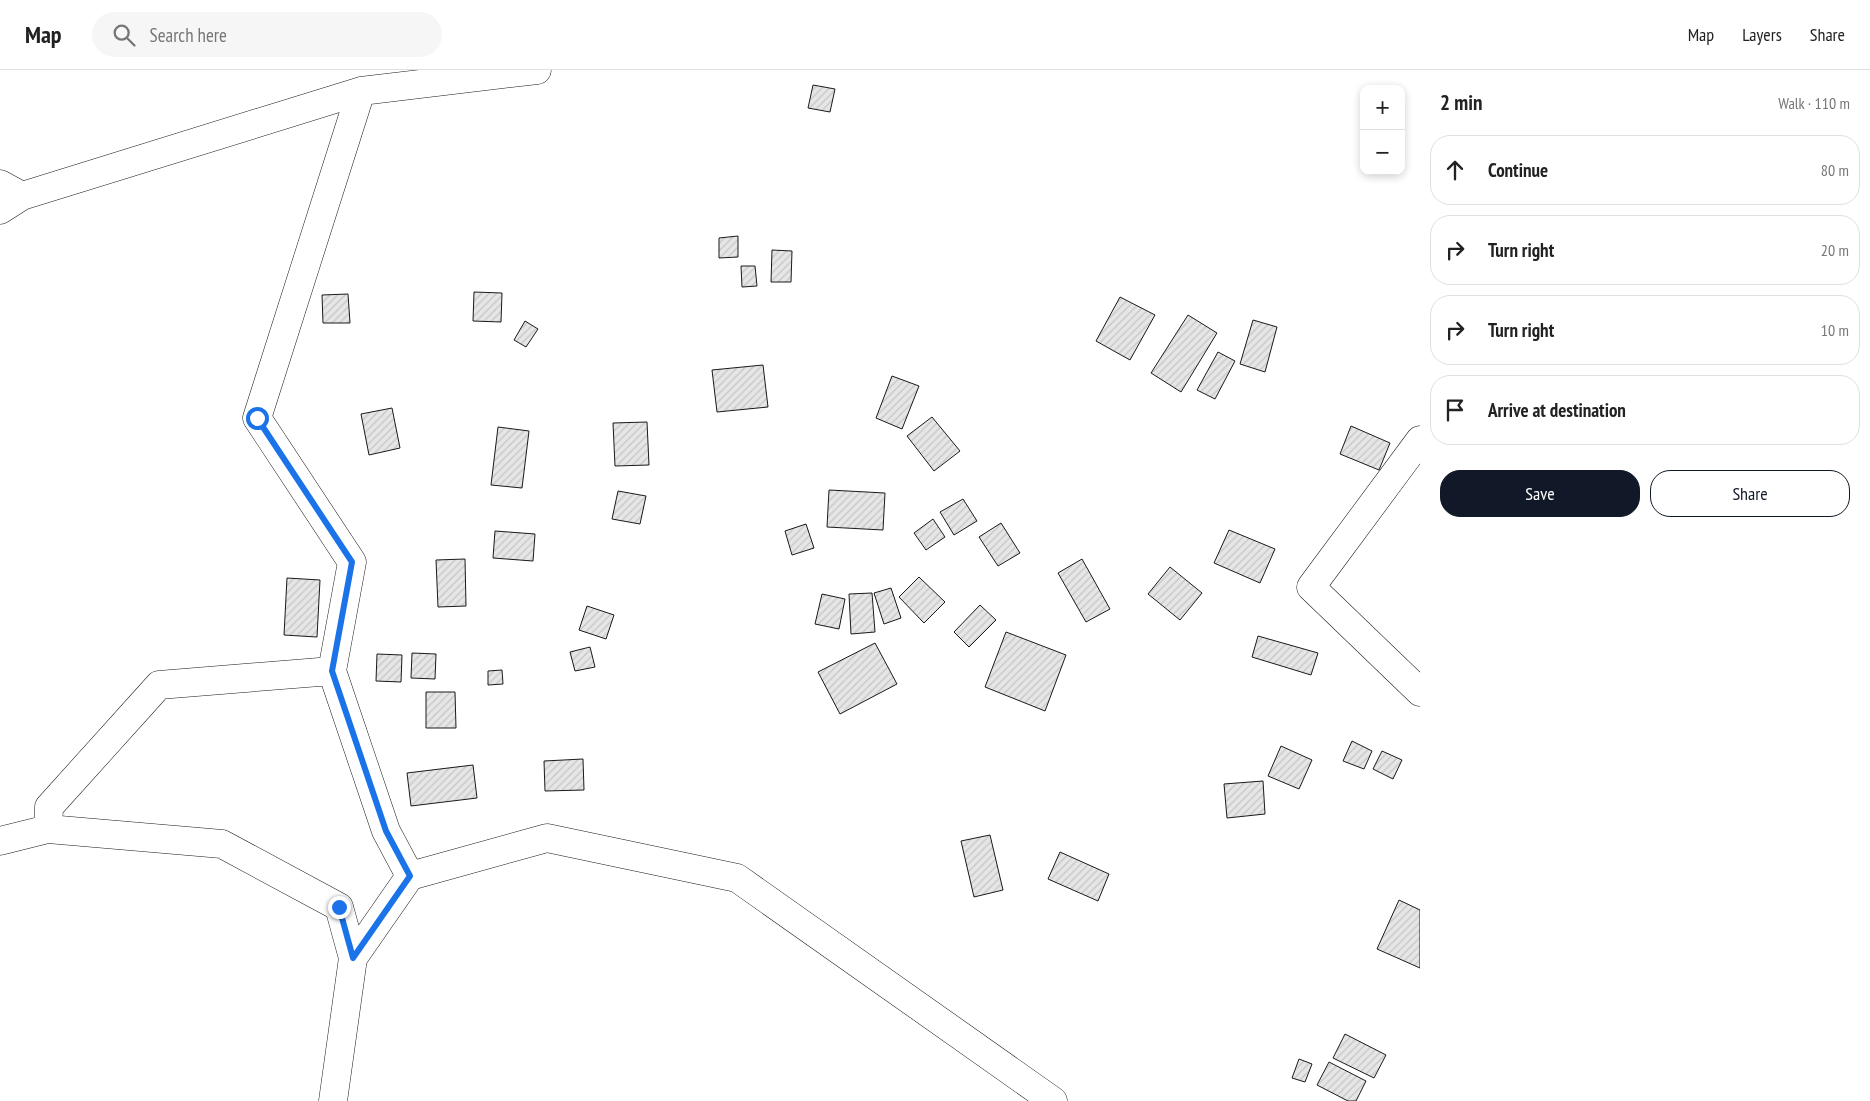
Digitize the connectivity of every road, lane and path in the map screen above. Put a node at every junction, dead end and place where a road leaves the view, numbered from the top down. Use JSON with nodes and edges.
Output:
{"nodes":[{"id":1,"x":537,"y":70,"type":"edge"},
{"id":2,"x":362,"y":92,"type":"junction"},
{"id":3,"x":8,"y":197,"type":"edge"},
{"id":4,"x":1420,"y":440,"type":"edge"},
{"id":5,"x":332,"y":671,"type":"junction"},
{"id":6,"x":1420,"y":692,"type":"edge"},
{"id":7,"x":48,"y":829,"type":"junction"},
{"id":8,"x":0,"y":841,"type":"edge"},
{"id":9,"x":410,"y":876,"type":"junction"},
{"id":10,"x":353,"y":958,"type":"junction"},
{"id":11,"x":333,"y":1101,"type":"edge"},
{"id":12,"x":1053,"y":1101,"type":"edge"}],
"edges":[{"from":1,"to":2,"type":"lane"},
{"from":2,"to":3,"type":"lane"},
{"from":2,"to":5,"type":"lane"},
{"from":4,"to":6,"type":"lane"},
{"from":5,"to":7,"type":"lane"},
{"from":5,"to":9,"type":"lane"},
{"from":7,"to":8,"type":"lane"},
{"from":7,"to":10,"type":"lane"},
{"from":9,"to":10,"type":"lane"},
{"from":9,"to":12,"type":"lane"},
{"from":10,"to":11,"type":"lane"}]}
